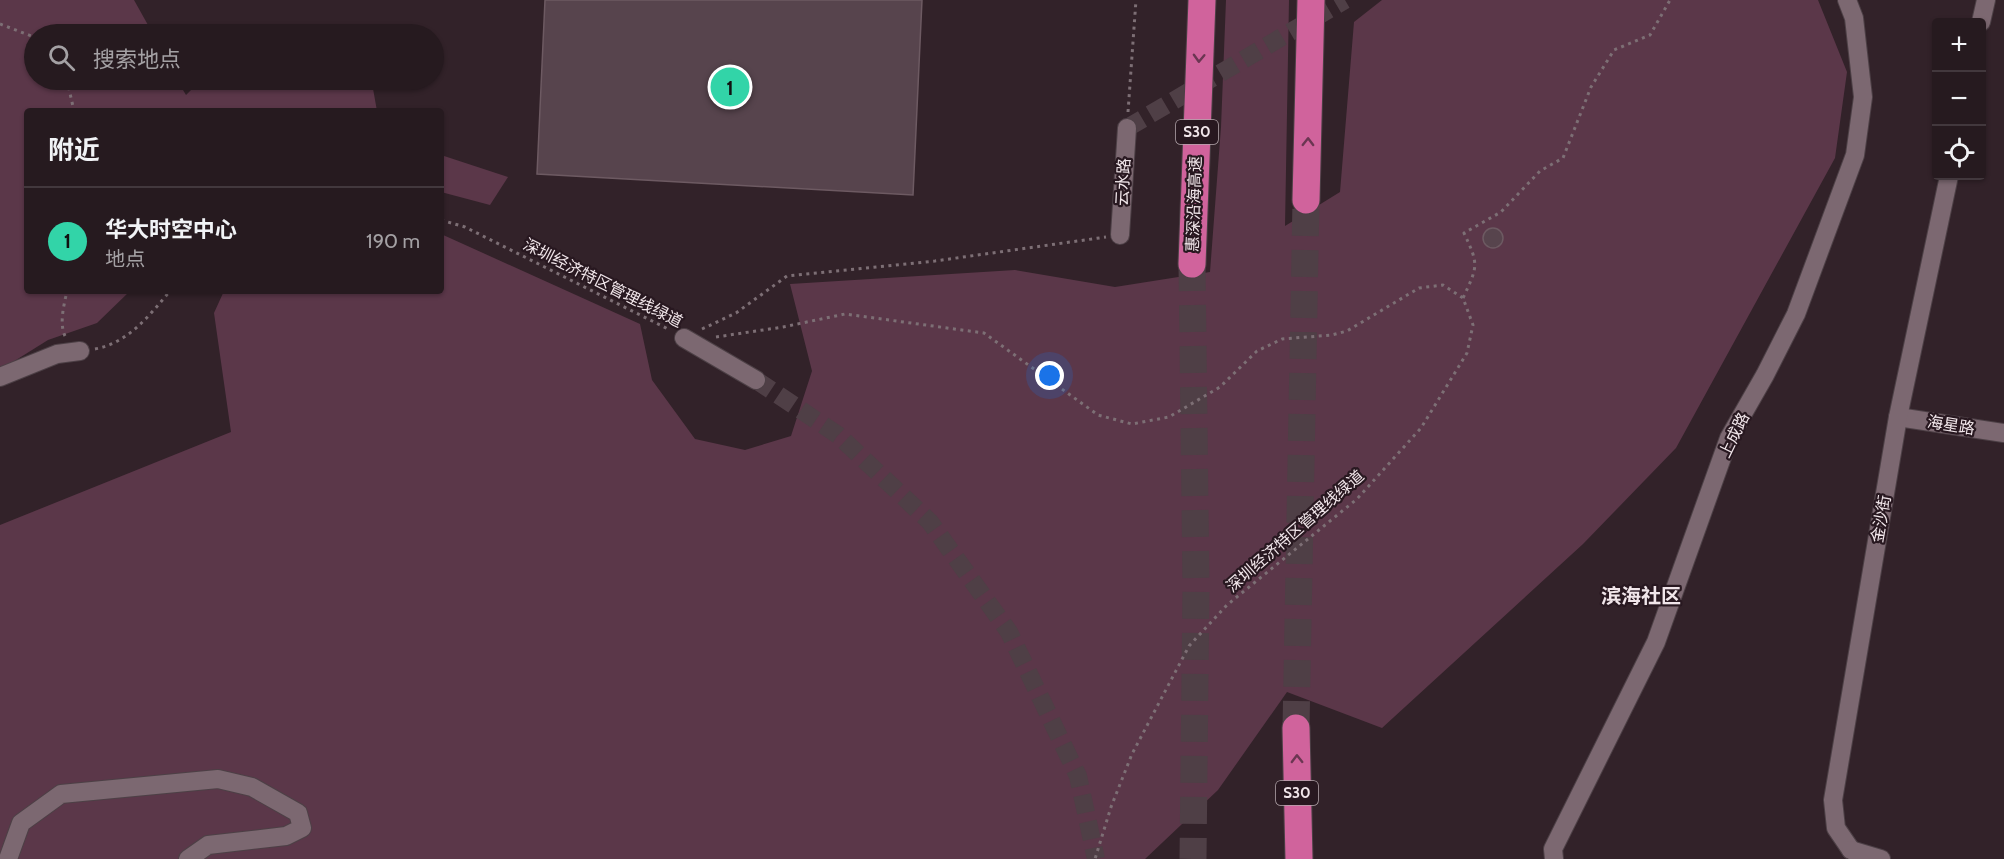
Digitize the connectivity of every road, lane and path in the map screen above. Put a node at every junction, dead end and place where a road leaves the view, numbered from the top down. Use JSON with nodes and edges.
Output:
{"nodes":[{"id":1,"x":1136,"y":0,"type":"edge"},
{"id":2,"x":1202,"y":0,"type":"edge"},
{"id":3,"x":1311,"y":0,"type":"edge"},
{"id":4,"x":1670,"y":0,"type":"edge"},
{"id":5,"x":1847,"y":0,"type":"edge"},
{"id":6,"x":1986,"y":0,"type":"edge"},
{"id":7,"x":1982,"y":18,"type":"edge"},
{"id":8,"x":0,"y":24,"type":"edge"},
{"id":9,"x":24,"y":33,"type":"edge"},
{"id":10,"x":69,"y":90,"type":"edge"},
{"id":11,"x":73,"y":108,"type":"edge"},
{"id":12,"x":1127,"y":128,"type":"joint"},
{"id":13,"x":1948,"y":180,"type":"edge"},
{"id":14,"x":1306,"y":200,"type":"tunnel mouth"},
{"id":15,"x":444,"y":221,"type":"edge"},
{"id":16,"x":1120,"y":235,"type":"joint"},
{"id":17,"x":1192,"y":264,"type":"tunnel mouth"},
{"id":18,"x":66,"y":294,"type":"edge"},
{"id":19,"x":168,"y":294,"type":"edge"},
{"id":20,"x":1463,"y":298,"type":"junction"},
{"id":21,"x":684,"y":338,"type":"junction"},
{"id":22,"x":80,"y":351,"type":"junction"},
{"id":23,"x":0,"y":377,"type":"edge"},
{"id":24,"x":756,"y":380,"type":"tunnel mouth"},
{"id":25,"x":1898,"y":417,"type":"junction"},
{"id":26,"x":2004,"y":433,"type":"edge"},
{"id":27,"x":1296,"y":728,"type":"tunnel mouth"},
{"id":28,"x":1849,"y":855,"type":"edge"},
{"id":29,"x":8,"y":859,"type":"edge"},
{"id":30,"x":188,"y":859,"type":"edge"},
{"id":31,"x":1095,"y":859,"type":"edge"},
{"id":32,"x":1299,"y":859,"type":"edge"},
{"id":33,"x":1554,"y":859,"type":"edge"},
{"id":34,"x":1881,"y":859,"type":"edge"}],
"edges":[{"from":1,"to":12,"type":"path"},
{"from":2,"to":17,"type":"highway","name":"惠深沿海高速","number":"S30","one_way":true},
{"from":14,"to":3,"type":"highway","one_way":true},
{"from":4,"to":20,"type":"path"},
{"from":5,"to":33,"type":"street","name":"上成路"},
{"from":6,"to":7,"type":"street"},
{"from":8,"to":9,"type":"path"},
{"from":10,"to":11,"type":"path"},
{"from":12,"to":16,"type":"street","name":"云水路"},
{"from":13,"to":25,"type":"street","name":"金沙街"},
{"from":15,"to":21,"type":"path","name":"深圳经济特区管理线绿道"},
{"from":16,"to":21,"type":"path"},
{"from":18,"to":22,"type":"path"},
{"from":19,"to":22,"type":"path"},
{"from":20,"to":21,"type":"path","name":"深圳经济特区管理线绿道"},
{"from":20,"to":31,"type":"path","name":"深圳经济特区管理线绿道"},
{"from":21,"to":24,"type":"street"},
{"from":22,"to":23,"type":"street"},
{"from":25,"to":26,"type":"street","name":"海星路"},
{"from":25,"to":28,"type":"street","name":"金沙街"},
{"from":32,"to":27,"type":"highway","number":"S30","one_way":true},
{"from":28,"to":34,"type":"street"},
{"from":29,"to":30,"type":"street"}]}
